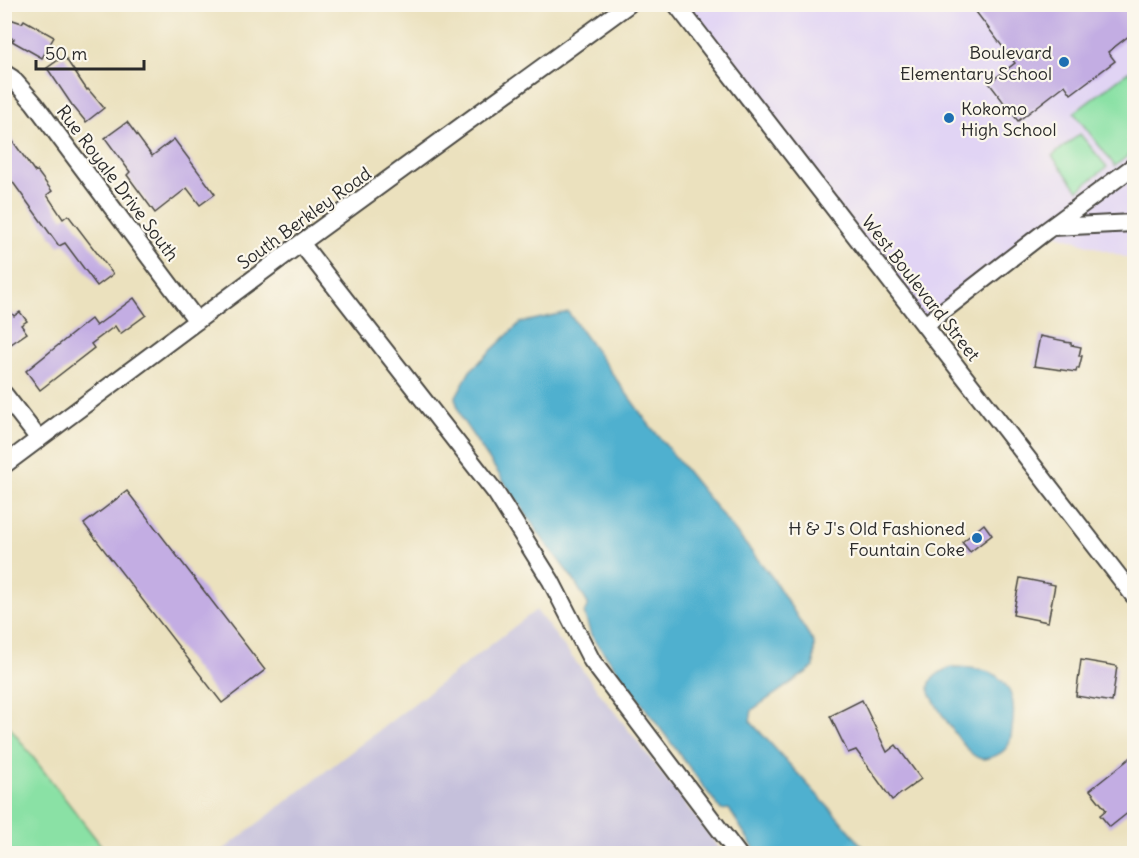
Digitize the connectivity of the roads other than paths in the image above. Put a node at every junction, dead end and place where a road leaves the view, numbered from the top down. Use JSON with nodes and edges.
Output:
{"nodes":[{"id":1,"x":629,"y":4,"type":"edge"},
{"id":2,"x":676,"y":4,"type":"edge"},
{"id":3,"x":4,"y":73,"type":"edge"},
{"id":4,"x":1134,"y":166,"type":"edge"},
{"id":5,"x":1134,"y":223,"type":"edge"},
{"id":6,"x":1051,"y":226,"type":"junction"},
{"id":7,"x":301,"y":243,"type":"junction"},
{"id":8,"x":197,"y":321,"type":"junction"},
{"id":9,"x":925,"y":325,"type":"junction"},
{"id":10,"x":4,"y":394,"type":"edge"},
{"id":11,"x":39,"y":439,"type":"junction"},
{"id":12,"x":4,"y":465,"type":"edge"},
{"id":13,"x":1134,"y":596,"type":"edge"},
{"id":14,"x":738,"y":854,"type":"edge"}],
"edges":[{"from":1,"to":7,"type":"street","name":"South Berkley Road"},
{"from":2,"to":9,"type":"street","name":"West Boulevard Street"},
{"from":3,"to":8,"type":"street","name":"Rue Royale Drive South"},
{"from":4,"to":6,"type":"street"},
{"from":5,"to":6,"type":"street"},
{"from":6,"to":9,"type":"street"},
{"from":7,"to":8,"type":"street","name":"South Berkley Road"},
{"from":7,"to":14,"type":"street"},
{"from":8,"to":11,"type":"street","name":"South Berkley Road"},
{"from":9,"to":13,"type":"street","name":"West Boulevard Street"},
{"from":10,"to":11,"type":"street"},
{"from":11,"to":12,"type":"street","name":"South Berkley Road"}]}
